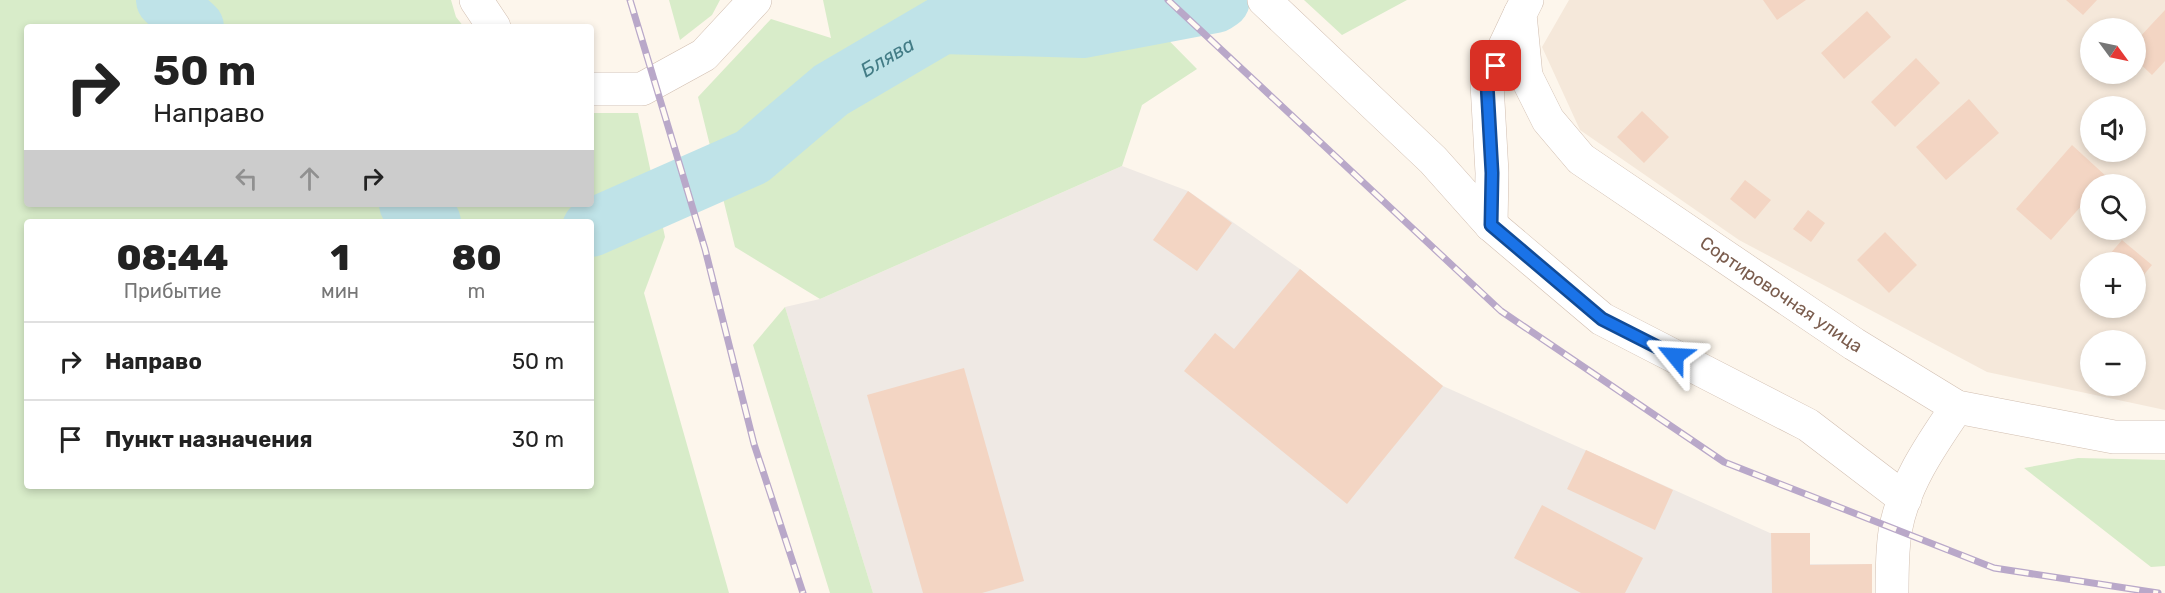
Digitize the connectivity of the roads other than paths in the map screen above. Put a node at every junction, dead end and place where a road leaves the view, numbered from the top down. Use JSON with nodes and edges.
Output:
{"nodes":[{"id":1,"x":476,"y":0,"type":"edge"},
{"id":2,"x":755,"y":0,"type":"edge"},
{"id":3,"x":1264,"y":0,"type":"edge"},
{"id":4,"x":1523,"y":7,"type":"edge"},
{"id":5,"x":492,"y":24,"type":"edge"},
{"id":6,"x":594,"y":89,"type":"edge"},
{"id":7,"x":1491,"y":225,"type":"junction"},
{"id":8,"x":1957,"y":407,"type":"junction"},
{"id":9,"x":2165,"y":437,"type":"edge"},
{"id":10,"x":1905,"y":499,"type":"junction"},
{"id":11,"x":1892,"y":593,"type":"edge"}],
"edges":[{"from":1,"to":5,"type":"street"},
{"from":2,"to":6,"type":"street"},
{"from":3,"to":7,"type":"street"},
{"from":4,"to":7,"type":"street"},
{"from":4,"to":8,"type":"street","name":"Сортировочная улица"},
{"from":7,"to":10,"type":"street"},
{"from":8,"to":9,"type":"street","name":"Сортировочная улица"},
{"from":8,"to":10,"type":"street"},
{"from":10,"to":11,"type":"street"}]}
